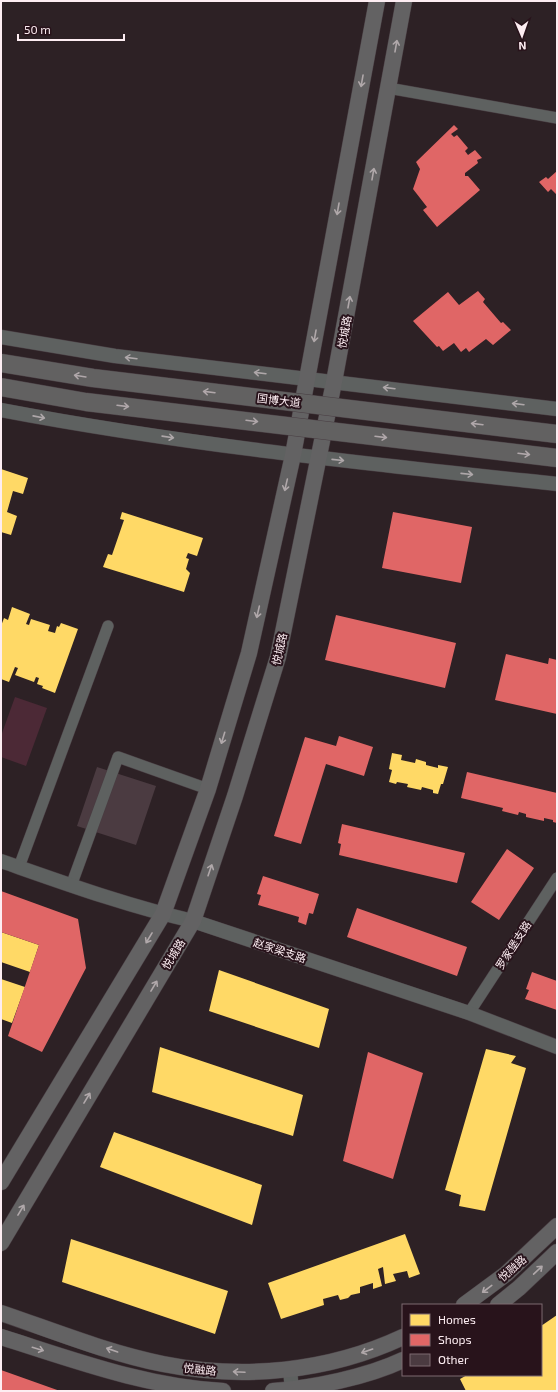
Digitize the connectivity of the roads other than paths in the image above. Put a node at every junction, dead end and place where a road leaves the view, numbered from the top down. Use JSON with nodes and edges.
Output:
{"nodes":[{"id":1,"x":377,"y":1,"type":"edge"},
{"id":2,"x":404,"y":1,"type":"edge"},
{"id":3,"x":388,"y":88,"type":"junction"},
{"id":4,"x":557,"y":118,"type":"edge"},
{"id":5,"x":1,"y":337,"type":"edge"},
{"id":6,"x":1,"y":363,"type":"edge"},
{"id":7,"x":307,"y":378,"type":"junction"},
{"id":8,"x":334,"y":382,"type":"junction"},
{"id":9,"x":1,"y":387,"type":"edge"},
{"id":10,"x":557,"y":409,"type":"edge"},
{"id":11,"x":1,"y":410,"type":"edge"},
{"id":12,"x":557,"y":434,"type":"edge"},
{"id":13,"x":293,"y":455,"type":"junction"},
{"id":14,"x":319,"y":458,"type":"junction"},
{"id":15,"x":557,"y":458,"type":"edge"},
{"id":16,"x":557,"y":484,"type":"edge"},
{"id":17,"x":108,"y":626,"type":"dead end"},
{"id":18,"x":208,"y":789,"type":"junction"},
{"id":19,"x":1,"y":861,"type":"edge"},
{"id":20,"x":19,"y":867,"type":"junction"},
{"id":21,"x":557,"y":878,"type":"edge"},
{"id":22,"x":71,"y":886,"type":"junction"},
{"id":23,"x":163,"y":914,"type":"junction"},
{"id":24,"x":193,"y":921,"type":"junction"},
{"id":25,"x":469,"y":1013,"type":"junction"},
{"id":26,"x":557,"y":1047,"type":"edge"},
{"id":27,"x":1,"y":1182,"type":"edge"},
{"id":28,"x":557,"y":1226,"type":"edge"},
{"id":29,"x":1,"y":1243,"type":"edge"},
{"id":30,"x":557,"y":1252,"type":"edge"},
{"id":31,"x":465,"y":1304,"type":"edge"},
{"id":32,"x":499,"y":1304,"type":"edge"},
{"id":33,"x":1,"y":1313,"type":"edge"},
{"id":34,"x":1,"y":1337,"type":"edge"},
{"id":35,"x":402,"y":1337,"type":"edge"},
{"id":36,"x":402,"y":1360,"type":"edge"},
{"id":37,"x":290,"y":1369,"type":"junction"},
{"id":38,"x":292,"y":1390,"type":"edge"},
{"id":39,"x":223,"y":1391,"type":"edge"},
{"id":40,"x":273,"y":1391,"type":"edge"}],
"edges":[{"from":1,"to":7,"type":"main road","one_way":true},
{"from":3,"to":2,"type":"main road","name":"悦城路","one_way":true},
{"from":3,"to":4,"type":"street"},
{"from":8,"to":3,"type":"main road","name":"悦城路","one_way":true},
{"from":7,"to":5,"type":"street","one_way":true},
{"from":12,"to":6,"type":"main road","name":"国博大道","one_way":true,"bridge":true},
{"from":7,"to":8,"type":"street"},
{"from":7,"to":13,"type":"main road"},
{"from":10,"to":8,"type":"street","one_way":true},
{"from":8,"to":14,"type":"main road","name":"悦城路"},
{"from":9,"to":15,"type":"main road","one_way":true,"bridge":true},
{"from":11,"to":13,"type":"street","one_way":true},
{"from":13,"to":14,"type":"street"},
{"from":13,"to":18,"type":"main road","one_way":true},
{"from":14,"to":16,"type":"street","one_way":true},
{"from":24,"to":14,"type":"main road","name":"悦城路","one_way":true},
{"from":17,"to":20,"type":"street"},
{"from":18,"to":22,"type":"street"},
{"from":18,"to":23,"type":"main road"},
{"from":19,"to":20,"type":"street","name":"赵家梁支路"},
{"from":20,"to":22,"type":"street","name":"赵家梁支路"},
{"from":21,"to":25,"type":"street","name":"罗家堡支路"},
{"from":22,"to":23,"type":"street","name":"赵家梁支路"},
{"from":23,"to":24,"type":"street","name":"赵家梁支路"},
{"from":23,"to":27,"type":"main road","one_way":true},
{"from":24,"to":25,"type":"street","name":"赵家梁支路"},
{"from":29,"to":24,"type":"main road","name":"悦城路","one_way":true},
{"from":25,"to":26,"type":"street","name":"赵家梁支路"},
{"from":28,"to":31,"type":"main road","name":"悦融路","one_way":true},
{"from":32,"to":30,"type":"main road","name":"悦融路","one_way":true},
{"from":37,"to":33,"type":"main road","name":"悦融路","one_way":true},
{"from":34,"to":39,"type":"main road","name":"悦融路","one_way":true},
{"from":35,"to":37,"type":"main road","name":"悦融路","one_way":true},
{"from":36,"to":38,"type":"main road"},
{"from":37,"to":38,"type":"street"},
{"from":38,"to":40,"type":"main road"}]}
